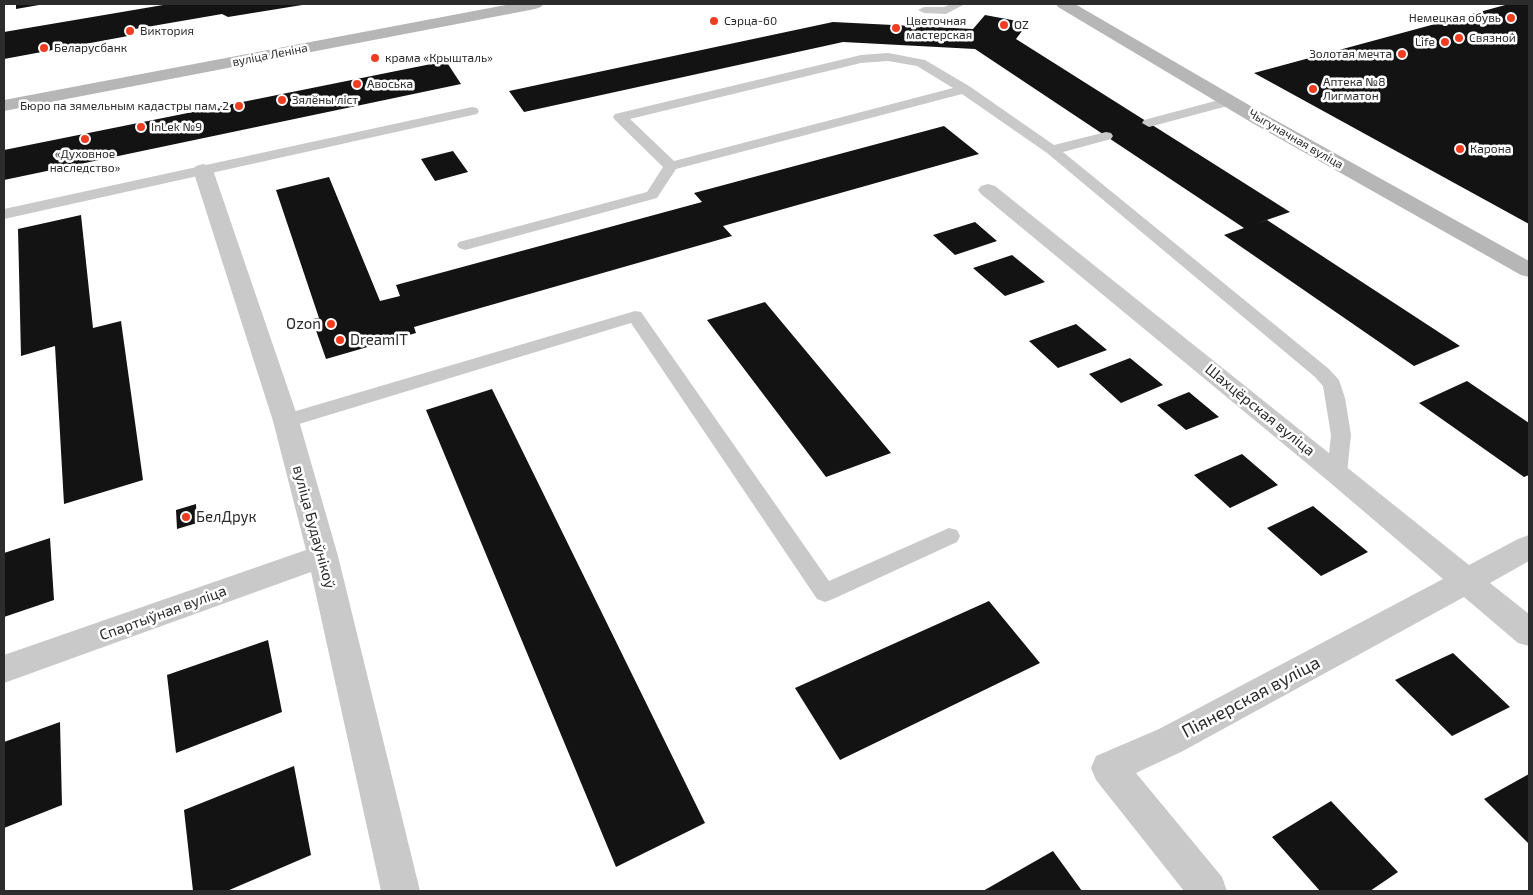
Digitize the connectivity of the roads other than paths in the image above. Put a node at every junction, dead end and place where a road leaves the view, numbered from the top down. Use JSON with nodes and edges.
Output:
{"nodes":[{"id":1,"x":535,"y":4,"type":"edge"},
{"id":2,"x":959,"y":4,"type":"edge"},
{"id":3,"x":1064,"y":4,"type":"edge"},
{"id":4,"x":924,"y":10,"type":"dead end"},
{"id":5,"x":964,"y":89,"type":"junction"},
{"id":6,"x":1230,"y":101,"type":"junction"},
{"id":7,"x":4,"y":106,"type":"edge"},
{"id":8,"x":472,"y":111,"type":"dead end"},
{"id":9,"x":1150,"y":124,"type":"dead end"},
{"id":10,"x":1106,"y":136,"type":"dead end"},
{"id":11,"x":1052,"y":150,"type":"junction"},
{"id":12,"x":671,"y":166,"type":"junction"},
{"id":13,"x":203,"y":170,"type":"junction"},
{"id":14,"x":988,"y":190,"type":"dead end"},
{"id":15,"x":4,"y":214,"type":"edge"},
{"id":16,"x":465,"y":245,"type":"dead end"},
{"id":17,"x":1529,"y":270,"type":"edge"},
{"id":18,"x":286,"y":421,"type":"junction"},
{"id":19,"x":1337,"y":473,"type":"junction"},
{"id":20,"x":949,"y":536,"type":"dead end"},
{"id":21,"x":1529,"y":547,"type":"edge"},
{"id":22,"x":323,"y":556,"type":"junction"},
{"id":23,"x":1467,"y":582,"type":"junction"},
{"id":24,"x":1529,"y":632,"type":"edge"},
{"id":25,"x":4,"y":670,"type":"edge"},
{"id":26,"x":401,"y":891,"type":"edge"},
{"id":27,"x":1208,"y":891,"type":"edge"}],
"edges":[{"from":1,"to":7,"type":"main road","name":"вуліца Леніна"},
{"from":2,"to":4,"type":"lane"},
{"from":3,"to":6,"type":"main road","name":"Чыгуначная вуліца"},
{"from":5,"to":11,"type":"lane"},
{"from":5,"to":12,"type":"lane"},
{"from":5,"to":12,"type":"lane"},
{"from":6,"to":9,"type":"lane"},
{"from":6,"to":17,"type":"main road","name":"Чыгуначная вуліца"},
{"from":8,"to":13,"type":"lane"},
{"from":10,"to":11,"type":"lane"},
{"from":11,"to":19,"type":"lane"},
{"from":12,"to":16,"type":"lane"},
{"from":13,"to":15,"type":"lane"},
{"from":13,"to":18,"type":"street","name":"вуліца Будаўнікоў"},
{"from":14,"to":19,"type":"street","name":"Шахцёрская вуліца"},
{"from":18,"to":20,"type":"lane"},
{"from":18,"to":22,"type":"street","name":"вуліца Будаўнікоў"},
{"from":19,"to":23,"type":"street","name":"Шахцёрская вуліца"},
{"from":21,"to":23,"type":"street","name":"Піянерская вуліца"},
{"from":22,"to":25,"type":"street","name":"Спартыўная вуліца"},
{"from":22,"to":26,"type":"street","name":"вуліца Будаўнікоў"},
{"from":23,"to":24,"type":"street","name":"Шахцёрская вуліца"},
{"from":23,"to":27,"type":"street","name":"Піянерская вуліца"}]}
